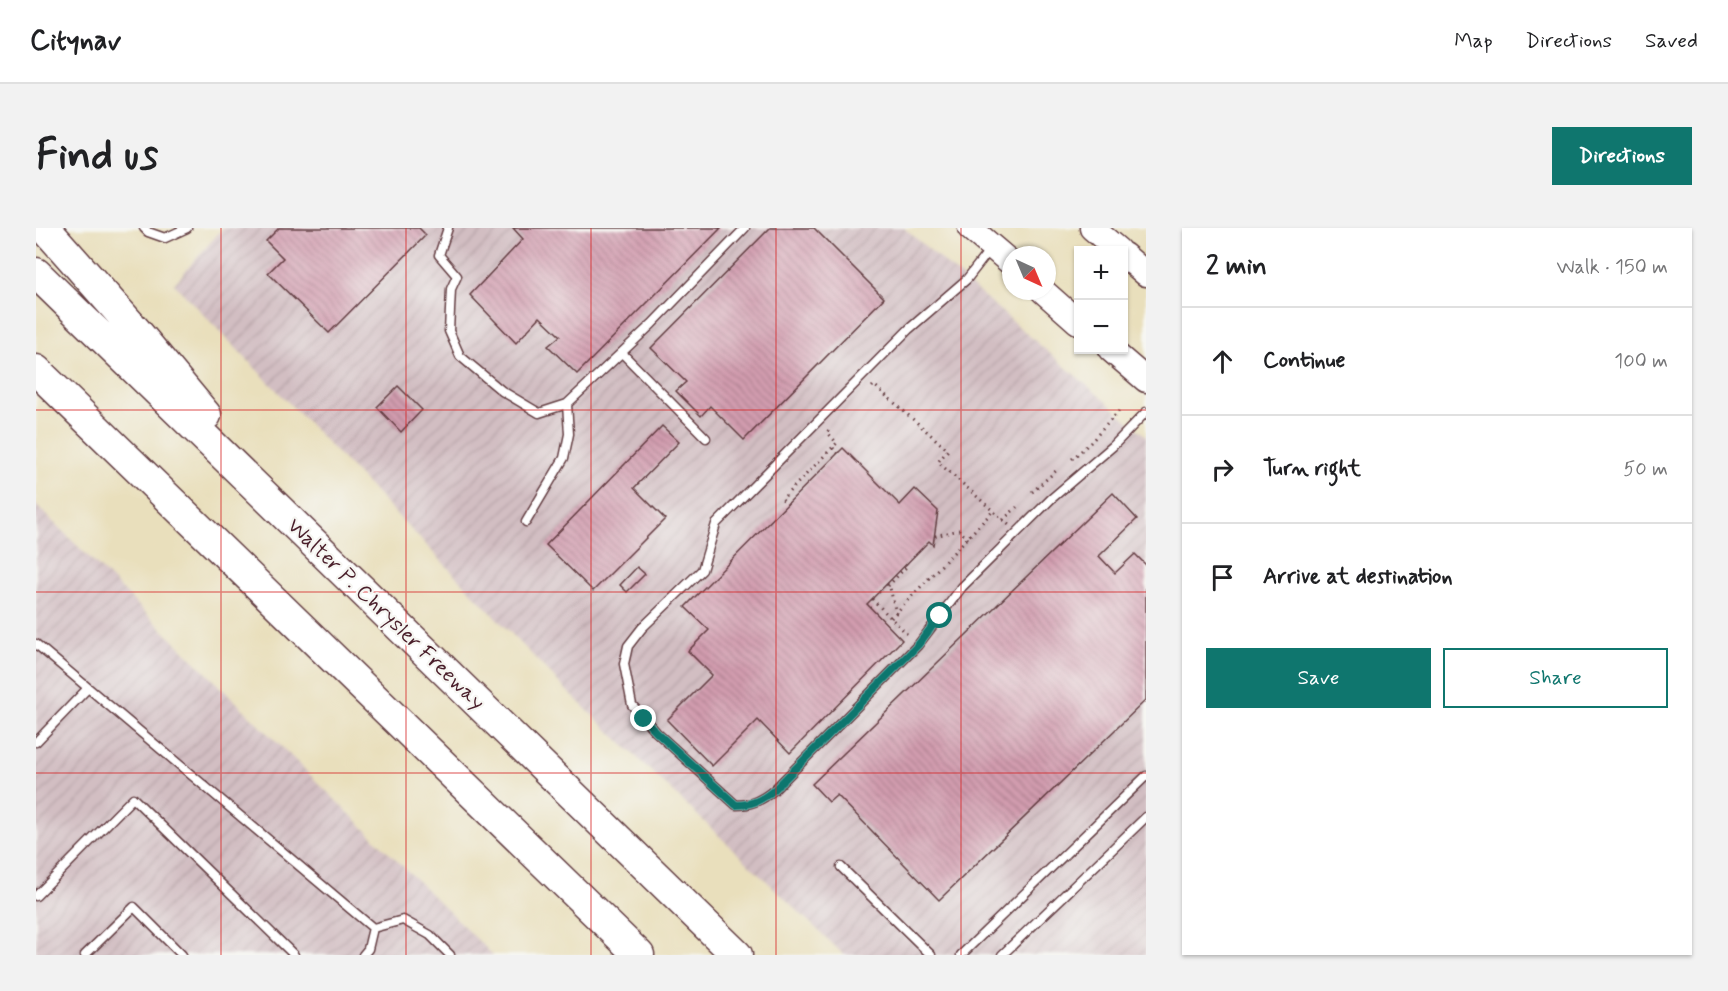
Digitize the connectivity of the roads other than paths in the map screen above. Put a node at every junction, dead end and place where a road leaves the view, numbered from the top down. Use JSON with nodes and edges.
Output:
{"nodes":[{"id":1,"x":45,"y":228,"type":"edge"},
{"id":2,"x":144,"y":228,"type":"edge"},
{"id":3,"x":187,"y":228,"type":"edge"},
{"id":4,"x":448,"y":228,"type":"edge"},
{"id":5,"x":745,"y":228,"type":"edge"},
{"id":6,"x":970,"y":228,"type":"edge"},
{"id":7,"x":1092,"y":228,"type":"edge"},
{"id":8,"x":1113,"y":246,"type":"edge"},
{"id":9,"x":992,"y":247,"type":"junction"},
{"id":10,"x":1002,"y":255,"type":"edge"},
{"id":11,"x":1128,"y":258,"type":"edge"},
{"id":12,"x":36,"y":273,"type":"edge"},
{"id":13,"x":1146,"y":274,"type":"edge"},
{"id":14,"x":1053,"y":300,"type":"edge"},
{"id":15,"x":1074,"y":318,"type":"edge"},
{"id":16,"x":622,"y":353,"type":"junction"},
{"id":17,"x":1116,"y":354,"type":"edge"},
{"id":18,"x":36,"y":370,"type":"edge"},
{"id":19,"x":1146,"y":380,"type":"edge"},
{"id":20,"x":567,"y":404,"type":"junction"},
{"id":21,"x":1146,"y":412,"type":"edge"},
{"id":22,"x":706,"y":438,"type":"dead end"},
{"id":23,"x":279,"y":507,"type":"junction"},
{"id":24,"x":526,"y":522,"type":"dead end"},
{"id":25,"x":36,"y":644,"type":"edge"},
{"id":26,"x":88,"y":688,"type":"junction"},
{"id":27,"x":36,"y":742,"type":"edge"},
{"id":28,"x":1146,"y":776,"type":"edge"},
{"id":29,"x":1146,"y":817,"type":"edge"},
{"id":30,"x":841,"y":867,"type":"dead end"},
{"id":31,"x":36,"y":896,"type":"edge"},
{"id":32,"x":373,"y":928,"type":"junction"},
{"id":33,"x":85,"y":955,"type":"edge"},
{"id":34,"x":182,"y":955,"type":"edge"},
{"id":35,"x":294,"y":955,"type":"edge"},
{"id":36,"x":363,"y":955,"type":"edge"},
{"id":37,"x":450,"y":955,"type":"edge"},
{"id":38,"x":639,"y":955,"type":"edge"},
{"id":39,"x":737,"y":955,"type":"edge"},
{"id":40,"x":931,"y":955,"type":"edge"},
{"id":41,"x":961,"y":955,"type":"edge"},
{"id":42,"x":1002,"y":955,"type":"edge"}],
"edges":[{"from":1,"to":23,"type":"highway"},
{"from":2,"to":3,"type":"lane"},
{"from":4,"to":20,"type":"lane"},
{"from":5,"to":16,"type":"lane"},
{"from":6,"to":9,"type":"main road"},
{"from":7,"to":8,"type":"main road"},
{"from":9,"to":10,"type":"main road"},
{"from":9,"to":21,"type":"lane"},
{"from":11,"to":13,"type":"main road"},
{"from":12,"to":23,"type":"highway","name":"Walter P. Chrysler Freeway"},
{"from":14,"to":15,"type":"main road"},
{"from":16,"to":20,"type":"lane"},
{"from":16,"to":22,"type":"lane"},
{"from":17,"to":19,"type":"main road"},
{"from":18,"to":38,"type":"highway"},
{"from":20,"to":24,"type":"lane"},
{"from":23,"to":39,"type":"highway","name":"Walter P. Chrysler Freeway"},
{"from":25,"to":26,"type":"lane"},
{"from":26,"to":27,"type":"lane"},
{"from":26,"to":32,"type":"lane"},
{"from":28,"to":41,"type":"lane"},
{"from":29,"to":42,"type":"lane"},
{"from":30,"to":40,"type":"lane"},
{"from":31,"to":35,"type":"lane"},
{"from":32,"to":36,"type":"lane"},
{"from":32,"to":37,"type":"lane"},
{"from":33,"to":34,"type":"lane"}]}
